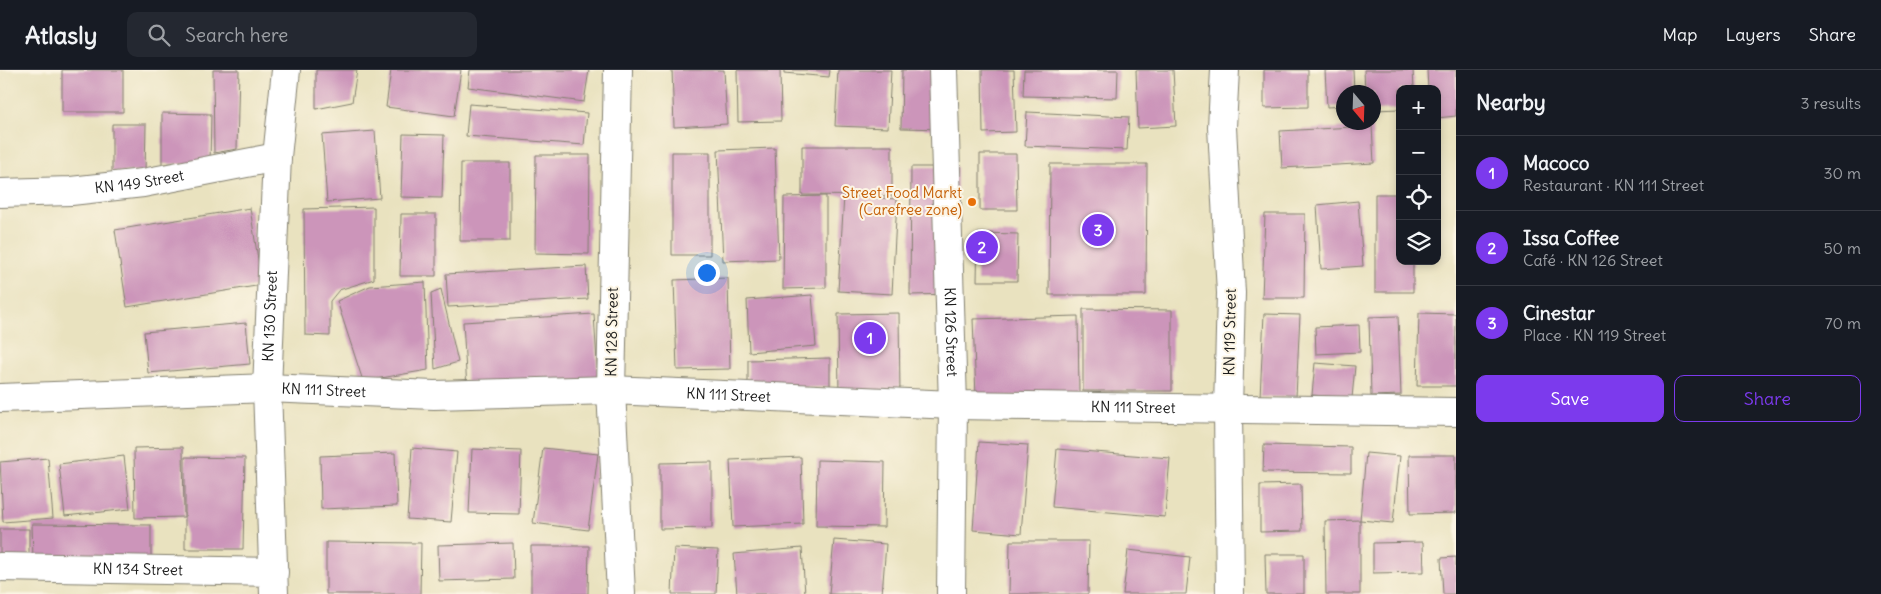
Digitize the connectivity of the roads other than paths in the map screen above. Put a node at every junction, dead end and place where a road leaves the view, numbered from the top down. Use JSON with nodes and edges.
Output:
{"nodes":[{"id":1,"x":286,"y":70,"type":"edge"},
{"id":2,"x":618,"y":70,"type":"edge"},
{"id":3,"x":943,"y":70,"type":"edge"},
{"id":4,"x":1225,"y":70,"type":"edge"},
{"id":5,"x":277,"y":157,"type":"junction"},
{"id":6,"x":0,"y":193,"type":"edge"},
{"id":7,"x":267,"y":388,"type":"junction"},
{"id":8,"x":611,"y":390,"type":"junction"},
{"id":9,"x":0,"y":398,"type":"edge"},
{"id":10,"x":953,"y":405,"type":"junction"},
{"id":11,"x":1228,"y":408,"type":"junction"},
{"id":12,"x":1456,"y":412,"type":"edge"},
{"id":13,"x":0,"y":567,"type":"edge"},
{"id":14,"x":274,"y":583,"type":"edge"},
{"id":15,"x":621,"y":594,"type":"edge"},
{"id":16,"x":951,"y":594,"type":"edge"},
{"id":17,"x":1230,"y":594,"type":"edge"}],
"edges":[{"from":1,"to":5,"type":"street","name":"KN 130 Street"},
{"from":2,"to":8,"type":"street","name":"KN 128 Street"},
{"from":3,"to":10,"type":"street","name":"KN 126 Street"},
{"from":4,"to":11,"type":"street","name":"KN 119 Street"},
{"from":5,"to":6,"type":"street","name":"KN 149 Street"},
{"from":5,"to":7,"type":"street","name":"KN 130 Street"},
{"from":7,"to":8,"type":"street","name":"KN 111 Street"},
{"from":7,"to":9,"type":"street","name":"KN 111 Street"},
{"from":7,"to":14,"type":"street","name":"KN 130 Street"},
{"from":8,"to":10,"type":"street","name":"KN 111 Street"},
{"from":8,"to":15,"type":"street","name":"KN 128 Street"},
{"from":10,"to":11,"type":"street","name":"KN 111 Street"},
{"from":10,"to":16,"type":"street","name":"KN 126 Street"},
{"from":11,"to":12,"type":"street","name":"KN 111 Street"},
{"from":11,"to":17,"type":"street","name":"KN 119 Street"},
{"from":13,"to":14,"type":"street","name":"KN 134 Street"}]}
